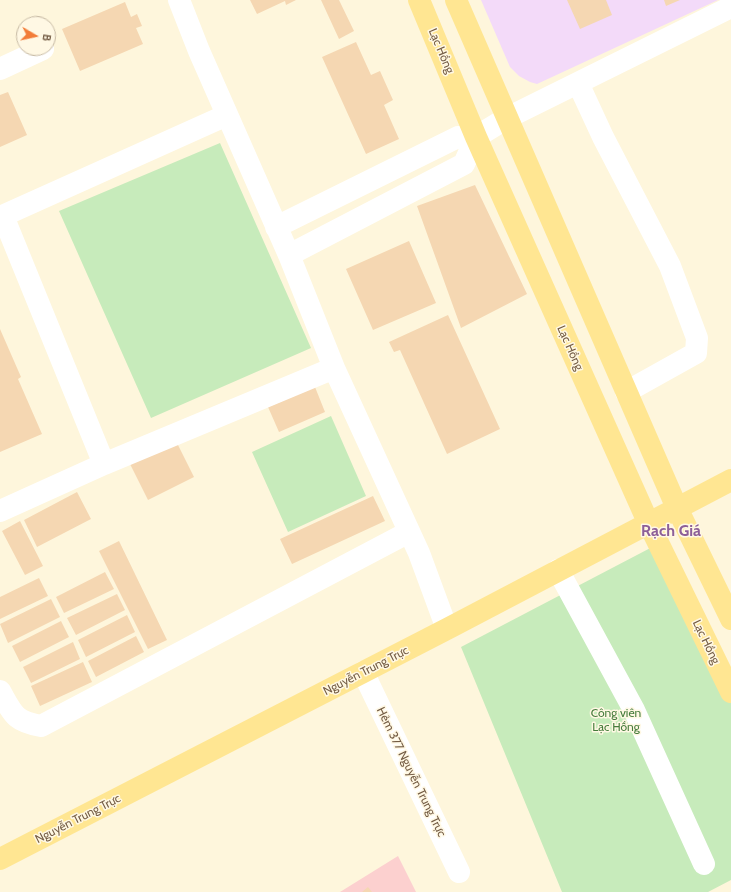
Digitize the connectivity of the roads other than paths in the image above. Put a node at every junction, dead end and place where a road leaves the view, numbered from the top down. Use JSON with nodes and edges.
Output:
{"nodes":[{"id":1,"x":179,"y":0,"type":"edge"},
{"id":2,"x":419,"y":0,"type":"edge"},
{"id":3,"x":456,"y":0,"type":"edge"},
{"id":4,"x":731,"y":7,"type":"edge"},
{"id":5,"x":28,"y":56,"type":"edge"},
{"id":6,"x":0,"y":69,"type":"edge"},
{"id":7,"x":578,"y":83,"type":"junction"},
{"id":8,"x":227,"y":115,"type":"junction"},
{"id":9,"x":507,"y":118,"type":"junction"},
{"id":10,"x":476,"y":136,"type":"junction"},
{"id":11,"x":2,"y":217,"type":"edge"},
{"id":12,"x":276,"y":227,"type":"junction"},
{"id":13,"x":289,"y":255,"type":"junction"},
{"id":14,"x":334,"y":368,"type":"junction"},
{"id":15,"x":626,"y":392,"type":"junction"},
{"id":16,"x":104,"y":464,"type":"junction"},
{"id":17,"x":731,"y":480,"type":"edge"},
{"id":18,"x":677,"y":508,"type":"junction"},
{"id":19,"x":0,"y":511,"type":"edge"},
{"id":20,"x":648,"y":522,"type":"junction"},
{"id":21,"x":409,"y":532,"type":"junction"},
{"id":22,"x":558,"y":570,"type":"junction"},
{"id":23,"x":731,"y":619,"type":"edge"},
{"id":24,"x":447,"y":629,"type":"junction"},
{"id":25,"x":363,"y":672,"type":"junction"},
{"id":26,"x":0,"y":691,"type":"edge"},
{"id":27,"x":731,"y":692,"type":"edge"},
{"id":28,"x":0,"y":859,"type":"edge"},
{"id":29,"x":704,"y":864,"type":"dead end"},
{"id":30,"x":459,"y":872,"type":"dead end"}],
"edges":[{"from":1,"to":8,"type":"street"},
{"from":2,"to":10,"type":"main road","name":"Lạc Hồng"},
{"from":3,"to":9,"type":"main road"},
{"from":4,"to":7,"type":"street"},
{"from":5,"to":6,"type":"street"},
{"from":7,"to":9,"type":"street"},
{"from":7,"to":15,"type":"street"},
{"from":8,"to":11,"type":"street"},
{"from":8,"to":12,"type":"street"},
{"from":9,"to":10,"type":"street"},
{"from":9,"to":15,"type":"main road"},
{"from":10,"to":12,"type":"street"},
{"from":10,"to":13,"type":"street"},
{"from":10,"to":20,"type":"main road","name":"Lạc Hồng"},
{"from":11,"to":16,"type":"street"},
{"from":12,"to":13,"type":"street"},
{"from":13,"to":14,"type":"street"},
{"from":14,"to":16,"type":"street"},
{"from":14,"to":21,"type":"street"},
{"from":15,"to":18,"type":"main road"},
{"from":16,"to":19,"type":"street"},
{"from":17,"to":18,"type":"main road","name":"Nguyễn Trung Trực"},
{"from":18,"to":20,"type":"main road","name":"Nguyễn Trung Trực"},
{"from":18,"to":23,"type":"main road"},
{"from":20,"to":22,"type":"main road","name":"Nguyễn Trung Trực"},
{"from":20,"to":27,"type":"main road","name":"Lạc Hồng"},
{"from":21,"to":24,"type":"street"},
{"from":21,"to":26,"type":"street"},
{"from":22,"to":24,"type":"main road","name":"Nguyễn Trung Trực"},
{"from":22,"to":29,"type":"street"},
{"from":24,"to":25,"type":"main road","name":"Nguyễn Trung Trực"},
{"from":25,"to":28,"type":"main road","name":"Nguyễn Trung Trực"},
{"from":25,"to":30,"type":"street","name":"Hẻm 377 Nguyễn Trung Trực"}]}
